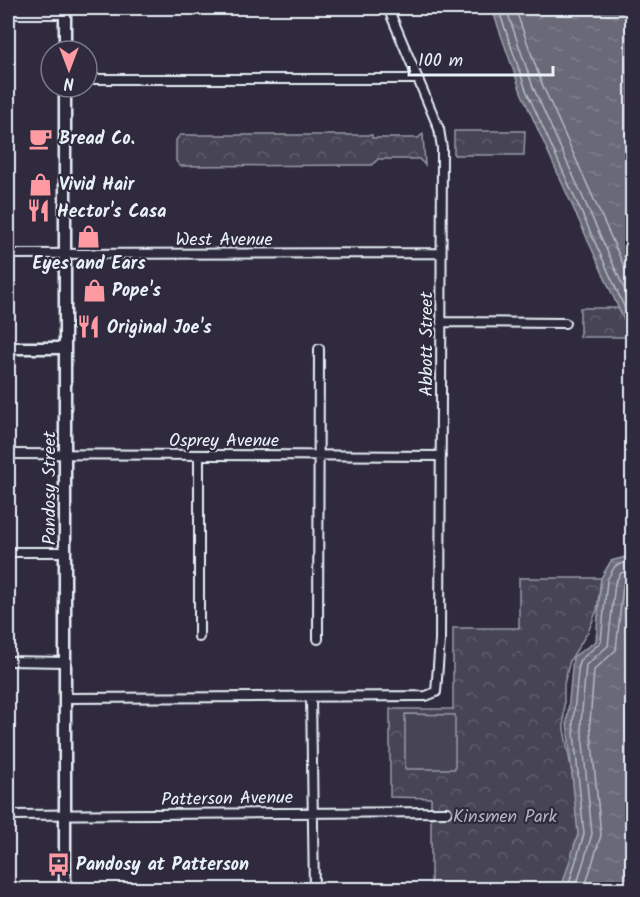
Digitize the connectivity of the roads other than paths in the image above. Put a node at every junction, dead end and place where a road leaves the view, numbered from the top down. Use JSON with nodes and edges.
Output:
{"nodes":[{"id":1,"x":387,"y":8,"type":"edge"},
{"id":2,"x":65,"y":11,"type":"edge"},
{"id":3,"x":8,"y":14,"type":"edge"},
{"id":4,"x":65,"y":39,"type":"edge"},
{"id":5,"x":99,"y":79,"type":"edge"},
{"id":6,"x":417,"y":79,"type":"junction"},
{"id":7,"x":65,"y":99,"type":"edge"},
{"id":8,"x":441,"y":253,"type":"junction"},
{"id":9,"x":8,"y":254,"type":"edge"},
{"id":10,"x":65,"y":254,"type":"junction"},
{"id":11,"x":441,"y":322,"type":"junction"},
{"id":12,"x":565,"y":323,"type":"dead end"},
{"id":13,"x":8,"y":348,"type":"edge"},
{"id":14,"x":65,"y":348,"type":"junction"},
{"id":15,"x":319,"y":349,"type":"dead end"},
{"id":16,"x":8,"y":454,"type":"edge"},
{"id":17,"x":65,"y":454,"type":"junction"},
{"id":18,"x":199,"y":455,"type":"junction"},
{"id":19,"x":318,"y":455,"type":"junction"},
{"id":20,"x":441,"y":456,"type":"junction"},
{"id":21,"x":8,"y":552,"type":"edge"},
{"id":22,"x":65,"y":552,"type":"junction"},
{"id":23,"x":199,"y":637,"type":"dead end"},
{"id":24,"x":318,"y":639,"type":"dead end"},
{"id":25,"x":8,"y":661,"type":"edge"},
{"id":26,"x":65,"y":662,"type":"junction"},
{"id":27,"x":311,"y":697,"type":"junction"},
{"id":28,"x":65,"y":699,"type":"junction"},
{"id":29,"x":312,"y":812,"type":"junction"},
{"id":30,"x":447,"y":812,"type":"dead end"},
{"id":31,"x":8,"y":815,"type":"edge"},
{"id":32,"x":66,"y":816,"type":"junction"},
{"id":33,"x":65,"y":890,"type":"edge"},
{"id":34,"x":314,"y":890,"type":"edge"}],
"edges":[{"from":1,"to":6,"type":"street","name":"Abbott Street"},
{"from":2,"to":3,"type":"street"},
{"from":2,"to":4,"type":"street"},
{"from":5,"to":6,"type":"street"},
{"from":6,"to":8,"type":"street","name":"Abbott Street"},
{"from":7,"to":10,"type":"street","name":"Pandosy Street"},
{"from":8,"to":10,"type":"street","name":"West Avenue"},
{"from":8,"to":11,"type":"street","name":"Abbott Street"},
{"from":9,"to":10,"type":"street","name":"West Avenue"},
{"from":10,"to":14,"type":"street","name":"Pandosy Street"},
{"from":11,"to":12,"type":"street"},
{"from":11,"to":20,"type":"street","name":"Abbott Street"},
{"from":13,"to":14,"type":"street"},
{"from":14,"to":17,"type":"street","name":"Pandosy Street"},
{"from":15,"to":19,"type":"street"},
{"from":16,"to":17,"type":"street","name":"Osprey Avenue"},
{"from":17,"to":18,"type":"street","name":"Osprey Avenue"},
{"from":17,"to":22,"type":"street","name":"Pandosy Street"},
{"from":18,"to":19,"type":"street","name":"Osprey Avenue"},
{"from":18,"to":23,"type":"street"},
{"from":19,"to":20,"type":"street","name":"Osprey Avenue"},
{"from":19,"to":24,"type":"street"},
{"from":20,"to":27,"type":"street","name":"Abbott Street"},
{"from":21,"to":22,"type":"street"},
{"from":22,"to":26,"type":"street","name":"Pandosy Street"},
{"from":25,"to":26,"type":"street"},
{"from":26,"to":28,"type":"street","name":"Pandosy Street"},
{"from":27,"to":28,"type":"street"},
{"from":27,"to":29,"type":"street"},
{"from":28,"to":32,"type":"street","name":"Pandosy Street"},
{"from":29,"to":30,"type":"street","name":"Patterson Avenue"},
{"from":29,"to":32,"type":"street","name":"Patterson Avenue"},
{"from":29,"to":34,"type":"street"},
{"from":31,"to":32,"type":"street","name":"Patterson Avenue"},
{"from":32,"to":33,"type":"street","name":"Pandosy Street"}]}
